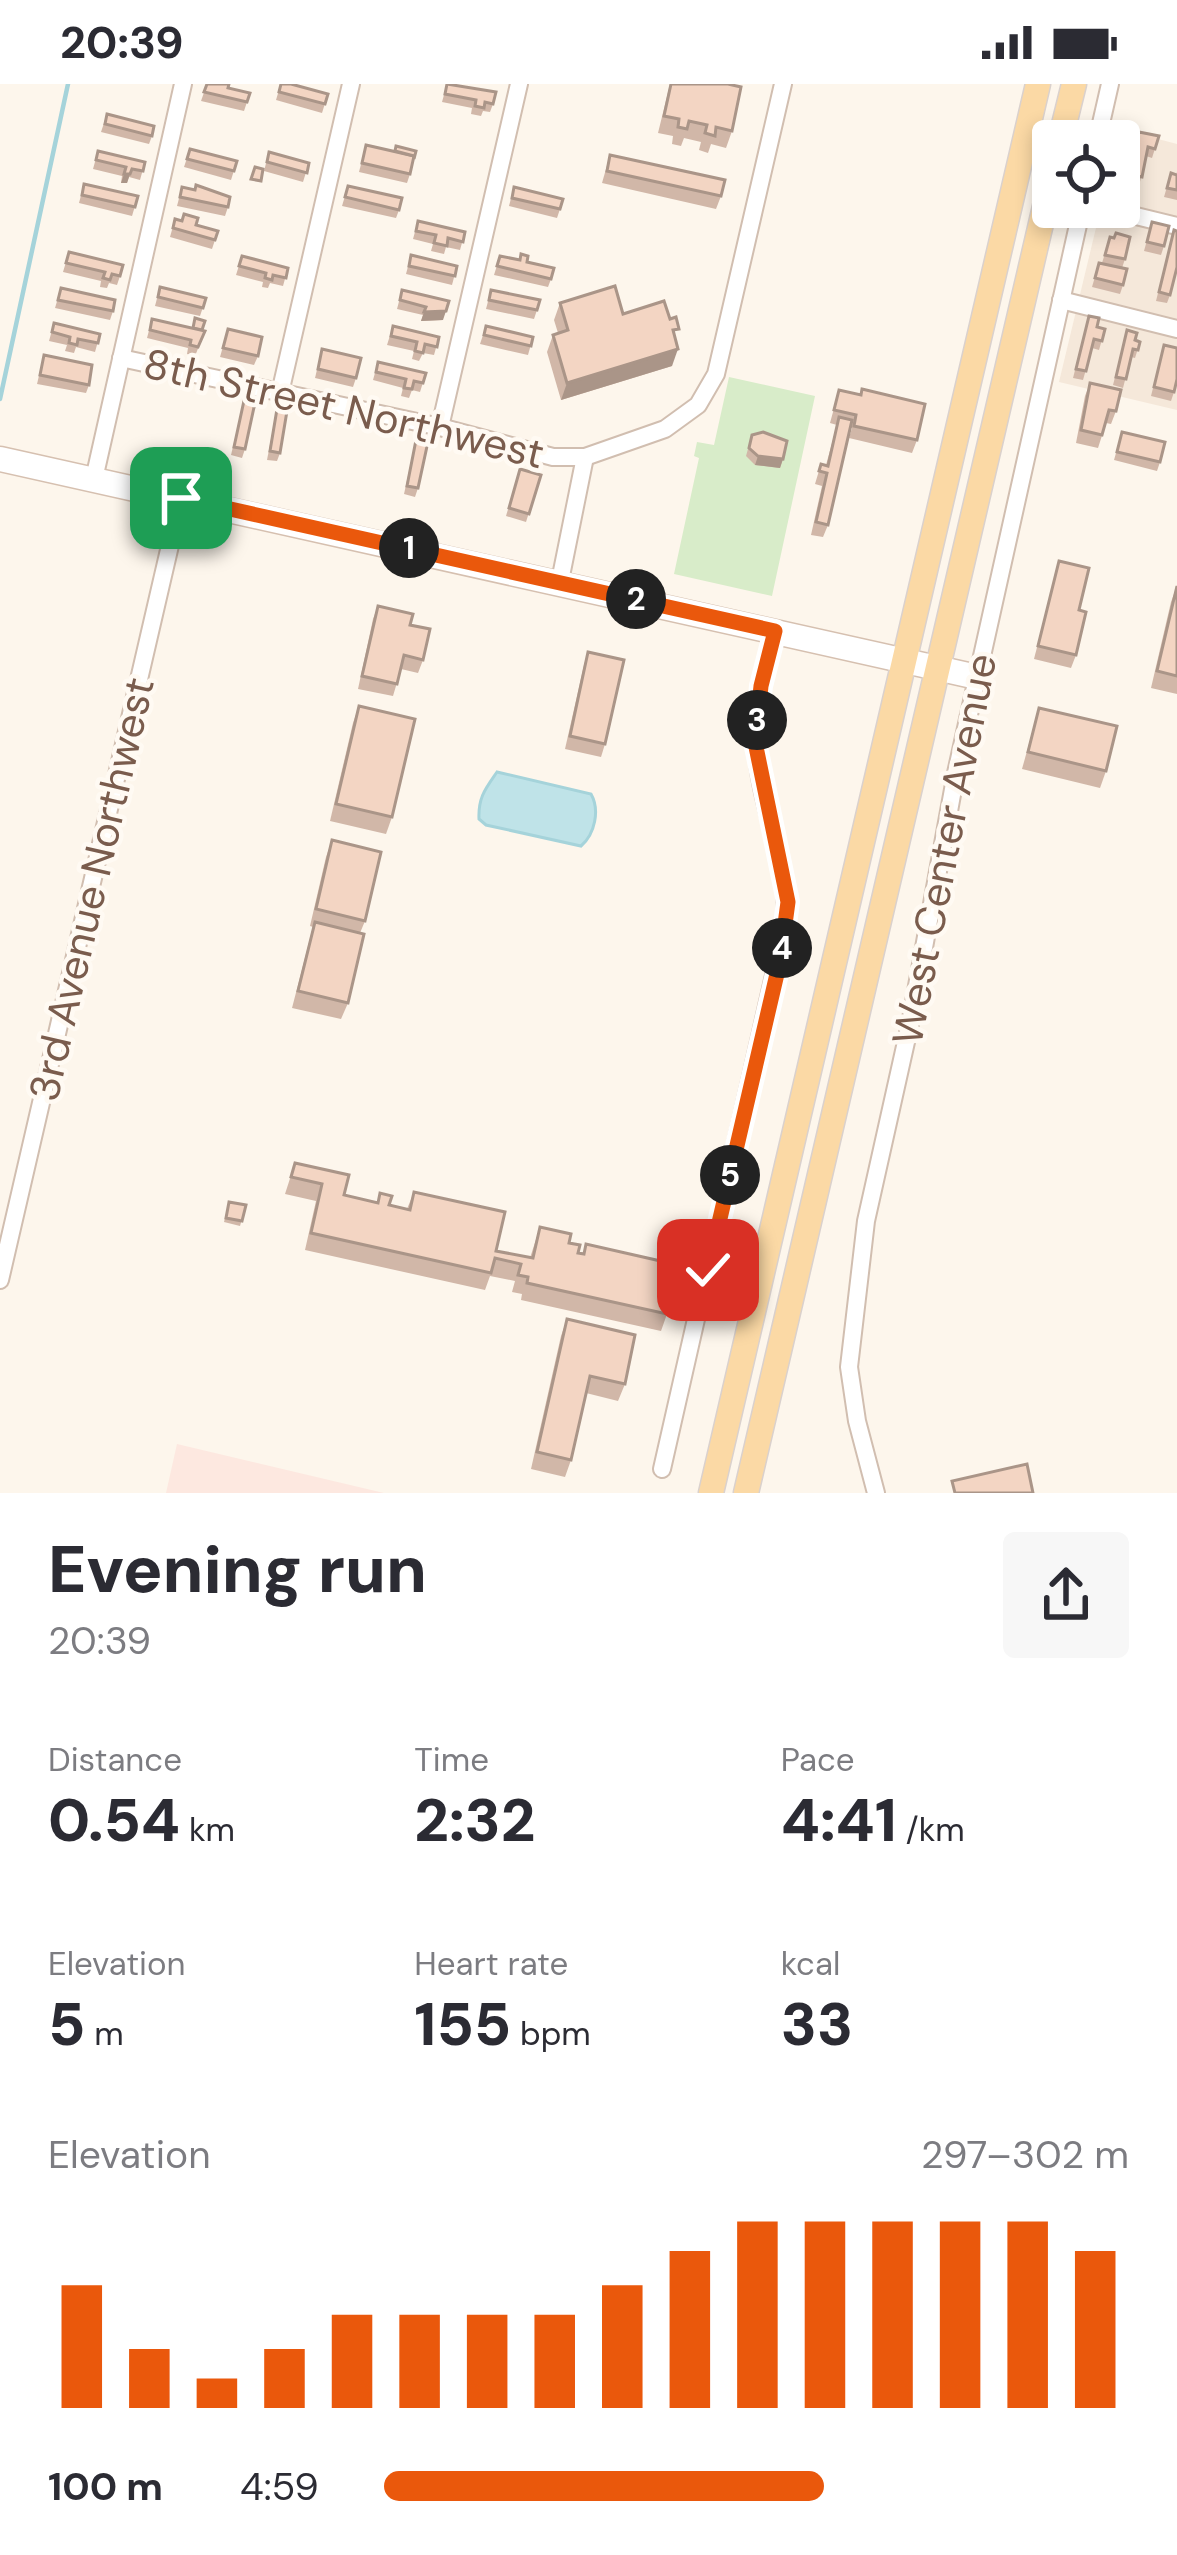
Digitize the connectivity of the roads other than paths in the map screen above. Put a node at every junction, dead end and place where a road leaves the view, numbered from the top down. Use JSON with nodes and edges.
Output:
{"nodes":[{"id":1,"x":183,"y":84,"type":"edge"},
{"id":2,"x":351,"y":84,"type":"edge"},
{"id":3,"x":519,"y":84,"type":"edge"},
{"id":4,"x":782,"y":84,"type":"edge"},
{"id":5,"x":1038,"y":84,"type":"edge"},
{"id":6,"x":1073,"y":84,"type":"edge"},
{"id":7,"x":1110,"y":84,"type":"edge"},
{"id":8,"x":1065,"y":120,"type":"edge"},
{"id":9,"x":1102,"y":120,"type":"edge"},
{"id":10,"x":1140,"y":217,"type":"edge"},
{"id":11,"x":1177,"y":226,"type":"edge"},
{"id":12,"x":1040,"y":228,"type":"edge"},
{"id":13,"x":1077,"y":228,"type":"edge"},
{"id":14,"x":1061,"y":300,"type":"junction"},
{"id":15,"x":1177,"y":329,"type":"edge"},
{"id":16,"x":121,"y":358,"type":"junction"},
{"id":17,"x":280,"y":393,"type":"junction"},
{"id":18,"x":440,"y":428,"type":"junction"},
{"id":19,"x":585,"y":457,"type":"junction"},
{"id":20,"x":0,"y":459,"type":"edge"},
{"id":21,"x":94,"y":479,"type":"junction"},
{"id":22,"x":181,"y":498,"type":"junction"},
{"id":23,"x":560,"y":581,"type":"junction"},
{"id":24,"x":775,"y":631,"type":"junction"},
{"id":25,"x":903,"y":662,"type":"junction"},
{"id":26,"x":936,"y":669,"type":"junction"},
{"id":27,"x":977,"y":677,"type":"junction"},
{"id":28,"x":0,"y":1280,"type":"edge"},
{"id":29,"x":662,"y":1469,"type":"dead end"},
{"id":30,"x":711,"y":1493,"type":"edge"},
{"id":31,"x":746,"y":1493,"type":"edge"},
{"id":32,"x":877,"y":1493,"type":"edge"}],
"edges":[{"from":1,"to":16,"type":"street"},
{"from":2,"to":17,"type":"street"},
{"from":3,"to":18,"type":"street"},
{"from":4,"to":19,"type":"street","name":"8th Street Northwest"},
{"from":5,"to":25,"type":"main road"},
{"from":6,"to":8,"type":"main road"},
{"from":7,"to":9,"type":"street"},
{"from":10,"to":11,"type":"street"},
{"from":12,"to":26,"type":"main road"},
{"from":13,"to":14,"type":"street","name":"West Center Avenue"},
{"from":14,"to":15,"type":"street"},
{"from":14,"to":27,"type":"street","name":"West Center Avenue"},
{"from":16,"to":17,"type":"street","name":"8th Street Northwest"},
{"from":16,"to":21,"type":"street"},
{"from":17,"to":18,"type":"street","name":"8th Street Northwest"},
{"from":18,"to":19,"type":"street","name":"8th Street Northwest"},
{"from":19,"to":23,"type":"street"},
{"from":20,"to":21,"type":"street"},
{"from":21,"to":22,"type":"street"},
{"from":22,"to":23,"type":"street"},
{"from":22,"to":28,"type":"street","name":"3rd Avenue Northwest"},
{"from":23,"to":24,"type":"street"},
{"from":24,"to":25,"type":"street"},
{"from":24,"to":29,"type":"street"},
{"from":25,"to":26,"type":"street"},
{"from":25,"to":30,"type":"main road"},
{"from":26,"to":27,"type":"street"},
{"from":26,"to":31,"type":"main road"},
{"from":27,"to":32,"type":"street","name":"West Center Avenue"}]}
